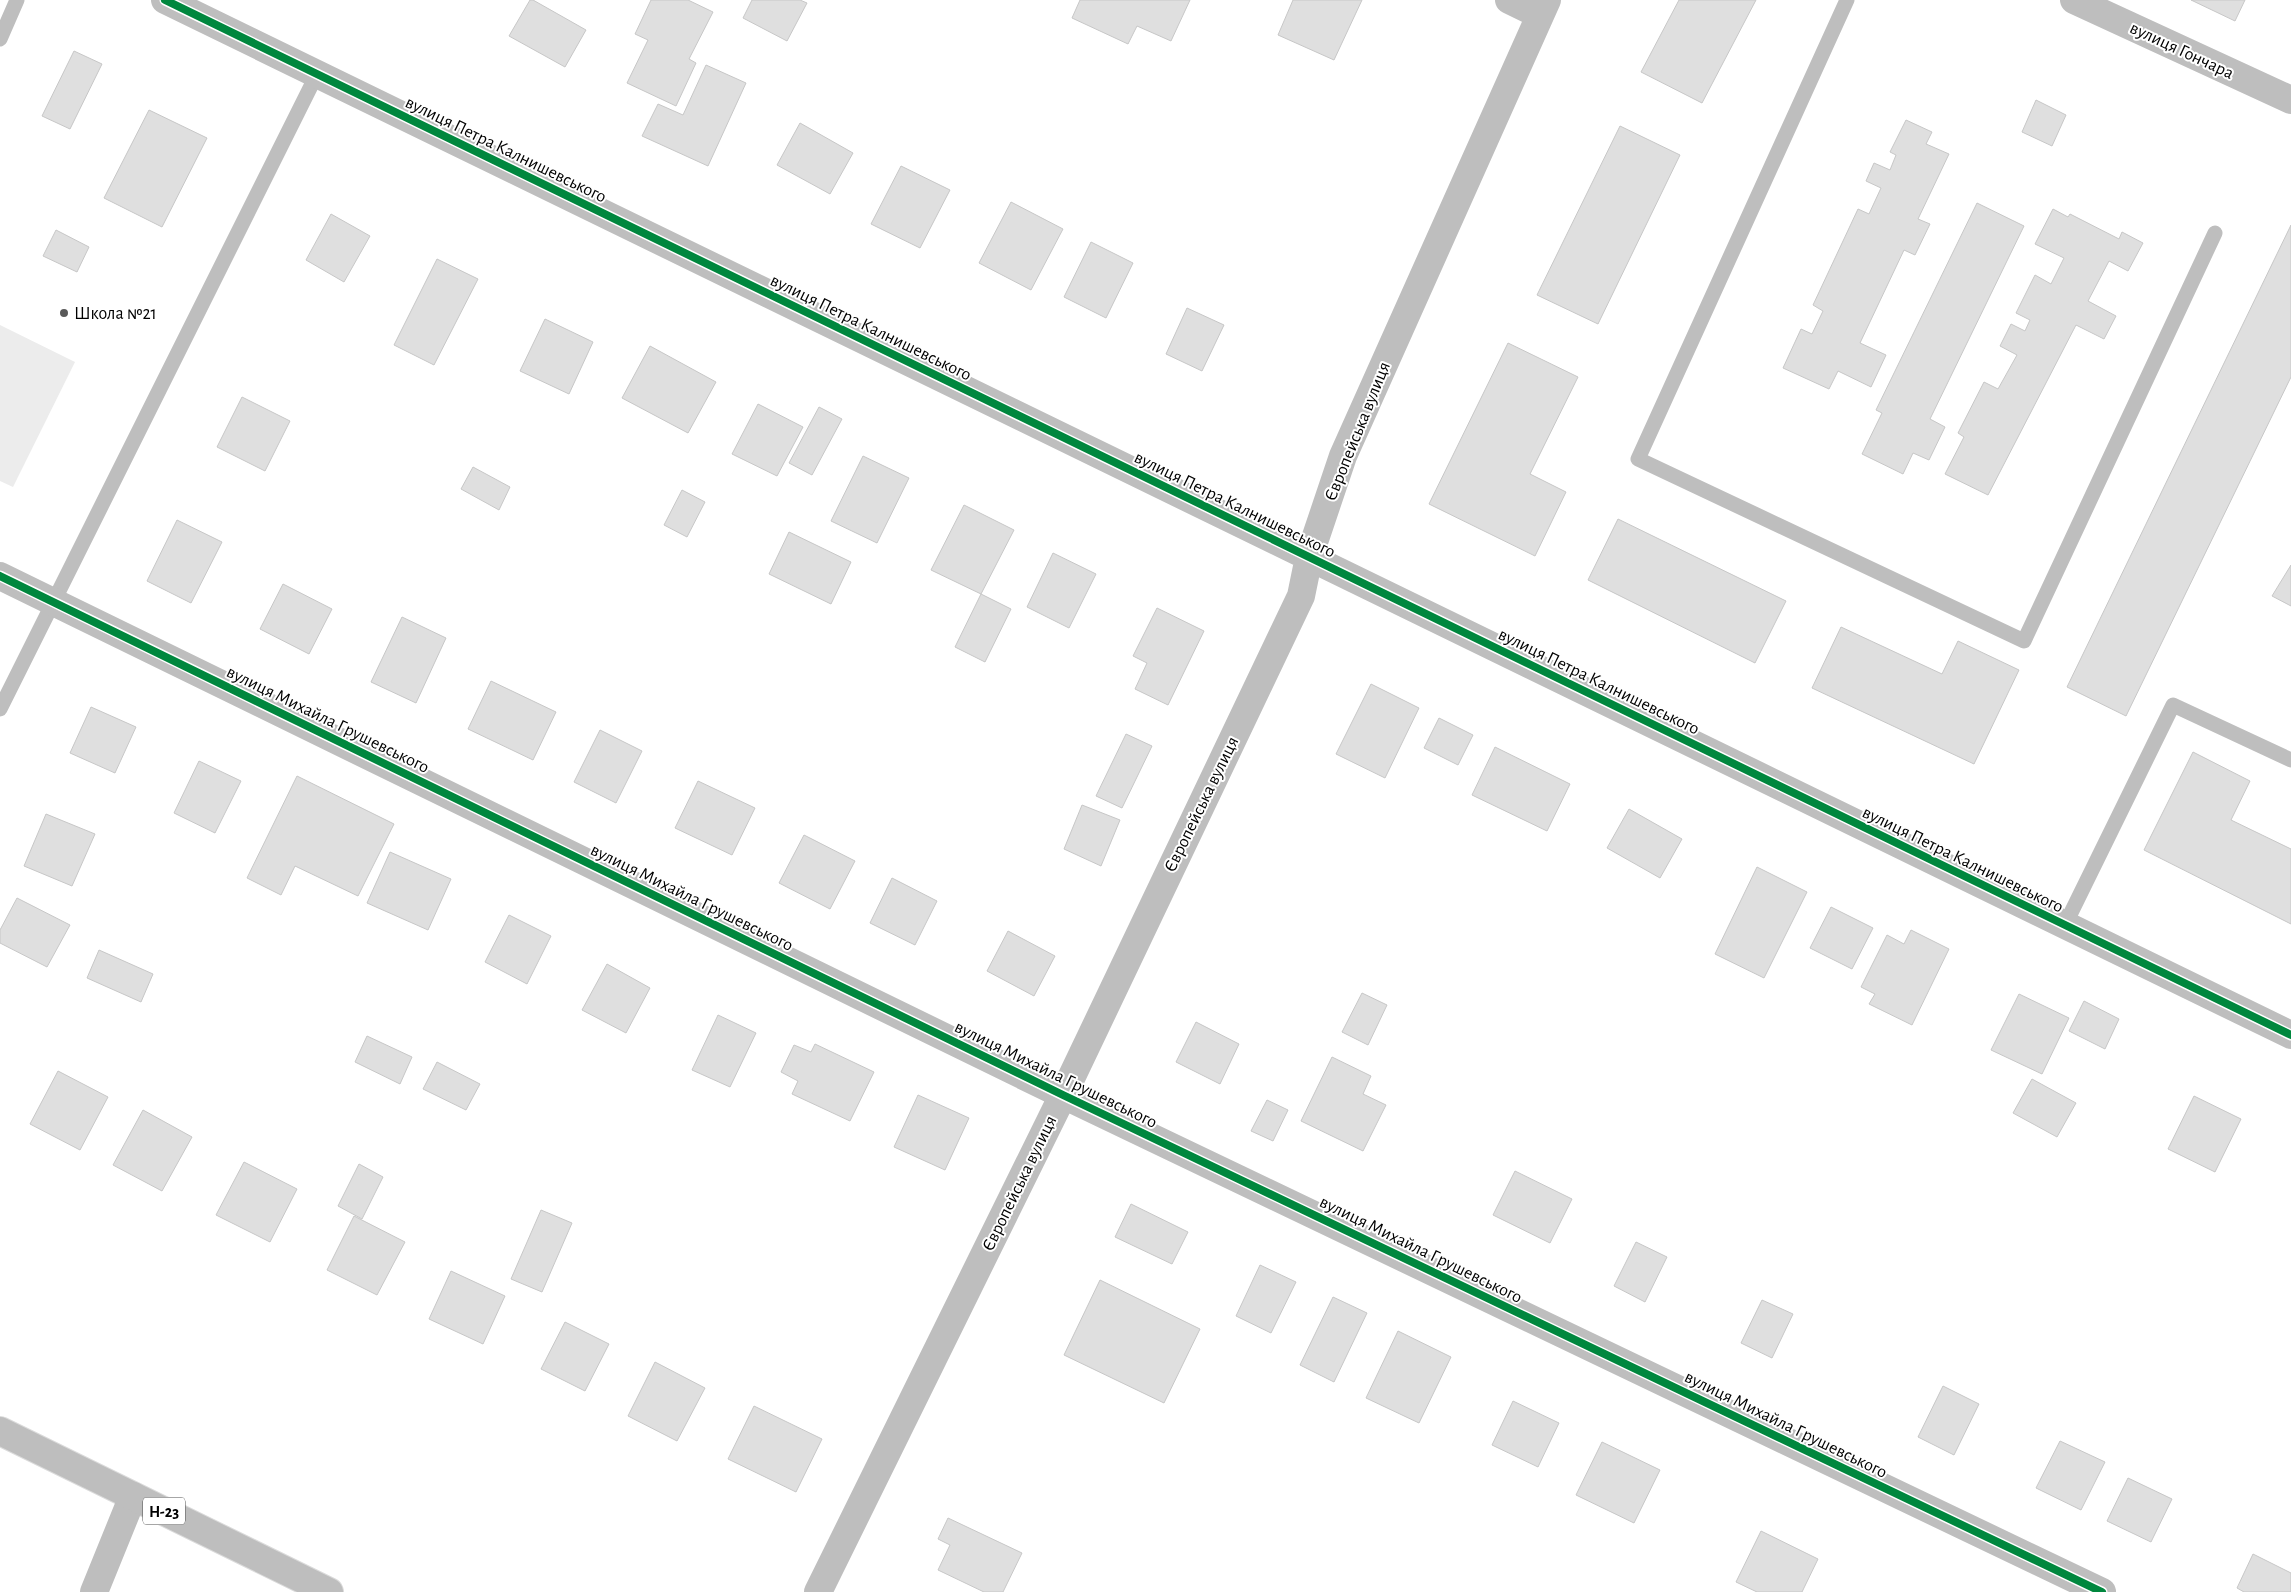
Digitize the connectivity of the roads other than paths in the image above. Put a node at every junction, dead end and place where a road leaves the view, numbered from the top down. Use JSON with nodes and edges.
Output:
{"nodes":[{"id":1,"x":17,"y":0,"type":"edge"},
{"id":2,"x":165,"y":0,"type":"edge"},
{"id":3,"x":1509,"y":0,"type":"edge"},
{"id":4,"x":1847,"y":0,"type":"edge"},
{"id":5,"x":2074,"y":0,"type":"edge"},
{"id":6,"x":1543,"y":7,"type":"edge"},
{"id":7,"x":0,"y":39,"type":"edge"},
{"id":8,"x":317,"y":74,"type":"junction"},
{"id":9,"x":2291,"y":100,"type":"edge"},
{"id":10,"x":2216,"y":233,"type":"dead end"},
{"id":11,"x":1309,"y":557,"type":"junction"},
{"id":12,"x":0,"y":576,"type":"edge"},
{"id":13,"x":52,"y":600,"type":"junction"},
{"id":14,"x":0,"y":709,"type":"edge"},
{"id":15,"x":2291,"y":760,"type":"edge"},
{"id":16,"x":2065,"y":925,"type":"junction"},
{"id":17,"x":2291,"y":1035,"type":"edge"},
{"id":18,"x":1062,"y":1095,"type":"junction"},
{"id":19,"x":0,"y":1431,"type":"edge"},
{"id":20,"x":133,"y":1496,"type":"junction"},
{"id":21,"x":94,"y":1592,"type":"edge"},
{"id":22,"x":329,"y":1592,"type":"edge"},
{"id":23,"x":818,"y":1592,"type":"edge"},
{"id":24,"x":2102,"y":1592,"type":"edge"}],
"edges":[{"from":1,"to":7,"type":"lane"},
{"from":2,"to":8,"type":"street","name":"вулиця Петра Калнишевського"},
{"from":3,"to":6,"type":"street"},
{"from":4,"to":10,"type":"lane"},
{"from":5,"to":9,"type":"street","name":"вулиця Гончара"},
{"from":6,"to":11,"type":"street","name":"Європейська вулиця"},
{"from":8,"to":11,"type":"street","name":"вулиця Петра Калнишевського"},
{"from":8,"to":13,"type":"lane"},
{"from":11,"to":16,"type":"street","name":"вулиця Петра Калнишевського"},
{"from":11,"to":18,"type":"street","name":"Європейська вулиця"},
{"from":12,"to":13,"type":"street","name":"вулиця Михайла Грушевського"},
{"from":13,"to":14,"type":"lane"},
{"from":13,"to":18,"type":"street","name":"вулиця Михайла Грушевського"},
{"from":15,"to":16,"type":"lane"},
{"from":16,"to":17,"type":"street","name":"вулиця Петра Калнишевського"},
{"from":18,"to":23,"type":"street","name":"Європейська вулиця"},
{"from":18,"to":24,"type":"street","name":"вулиця Михайла Грушевського"},
{"from":19,"to":20,"type":"street","number":"Н-23"},
{"from":20,"to":21,"type":"street"},
{"from":20,"to":22,"type":"street","number":"Н-23"}]}
